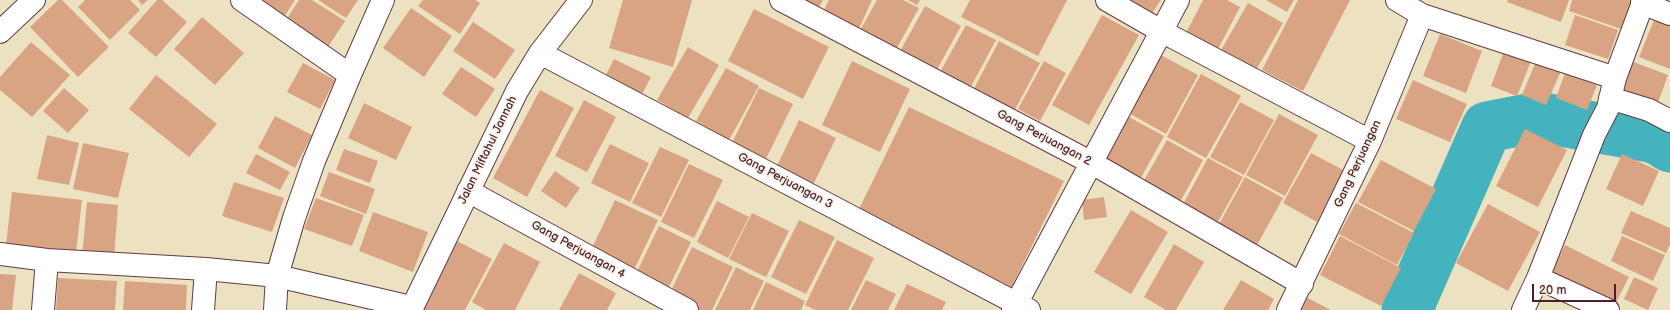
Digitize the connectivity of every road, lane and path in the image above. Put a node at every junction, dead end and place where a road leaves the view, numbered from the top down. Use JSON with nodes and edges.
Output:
{"nodes":[{"id":1,"x":34,"y":0,"type":"edge"},
{"id":2,"x":242,"y":0,"type":"edge"},
{"id":3,"x":383,"y":0,"type":"edge"},
{"id":4,"x":581,"y":0,"type":"edge"},
{"id":5,"x":781,"y":0,"type":"edge"},
{"id":6,"x":1106,"y":0,"type":"edge"},
{"id":7,"x":1178,"y":0,"type":"edge"},
{"id":8,"x":1397,"y":0,"type":"edge"},
{"id":9,"x":1643,"y":2,"type":"edge"},
{"id":10,"x":1670,"y":14,"type":"edge"},
{"id":11,"x":1422,"y":16,"type":"junction"},
{"id":12,"x":1161,"y":30,"type":"junction"},
{"id":13,"x":0,"y":32,"type":"edge"},
{"id":14,"x":540,"y":53,"type":"junction"},
{"id":15,"x":350,"y":75,"type":"junction"},
{"id":16,"x":1611,"y":94,"type":"junction"},
{"id":17,"x":1670,"y":121,"type":"edge"},
{"id":18,"x":1370,"y":141,"type":"junction"},
{"id":19,"x":1092,"y":164,"type":"junction"},
{"id":20,"x":468,"y":191,"type":"junction"},
{"id":21,"x":0,"y":254,"type":"edge"},
{"id":22,"x":47,"y":260,"type":"junction"},
{"id":23,"x":206,"y":269,"type":"junction"},
{"id":24,"x":277,"y":276,"type":"junction"},
{"id":25,"x":1538,"y":278,"type":"junction"},
{"id":26,"x":1302,"y":284,"type":"junction"},
{"id":27,"x":1020,"y":308,"type":"edge"},
{"id":28,"x":411,"y":309,"type":"edge"},
{"id":29,"x":43,"y":310,"type":"edge"},
{"id":30,"x":203,"y":310,"type":"edge"},
{"id":31,"x":275,"y":310,"type":"edge"},
{"id":32,"x":688,"y":310,"type":"edge"},
{"id":33,"x":1288,"y":310,"type":"edge"},
{"id":34,"x":1523,"y":310,"type":"edge"},
{"id":35,"x":1608,"y":310,"type":"edge"}],
"edges":[{"from":1,"to":13,"type":"street"},
{"from":2,"to":15,"type":"street"},
{"from":3,"to":15,"type":"street"},
{"from":4,"to":14,"type":"street","name":"Jalan Miftahul Jannah"},
{"from":5,"to":19,"type":"street","name":"Gang Perjuangan 2"},
{"from":6,"to":12,"type":"street"},
{"from":7,"to":12,"type":"street"},
{"from":8,"to":11,"type":"street"},
{"from":9,"to":10,"type":"street"},
{"from":9,"to":16,"type":"street"},
{"from":11,"to":16,"type":"street"},
{"from":11,"to":18,"type":"street","name":"Gang Perjuangan"},
{"from":12,"to":18,"type":"street"},
{"from":12,"to":19,"type":"street"},
{"from":14,"to":20,"type":"street","name":"Jalan Miftahul Jannah"},
{"from":14,"to":27,"type":"street","name":"Gang Perjuangan 3"},
{"from":15,"to":24,"type":"street"},
{"from":16,"to":17,"type":"street"},
{"from":16,"to":25,"type":"street"},
{"from":18,"to":26,"type":"street","name":"Gang Perjuangan"},
{"from":19,"to":26,"type":"street","name":"Gang Perjuangan 2"},
{"from":19,"to":27,"type":"street"},
{"from":20,"to":28,"type":"street","name":"Jalan Miftahul Jannah"},
{"from":20,"to":32,"type":"street","name":"Gang Perjuangan 4"},
{"from":21,"to":22,"type":"street"},
{"from":22,"to":23,"type":"street"},
{"from":22,"to":29,"type":"street"},
{"from":23,"to":24,"type":"street"},
{"from":23,"to":30,"type":"street"},
{"from":24,"to":28,"type":"street"},
{"from":24,"to":31,"type":"street"},
{"from":25,"to":34,"type":"street"},
{"from":25,"to":35,"type":"street"},
{"from":26,"to":33,"type":"street","name":"Gang Perjuangan"}]}
